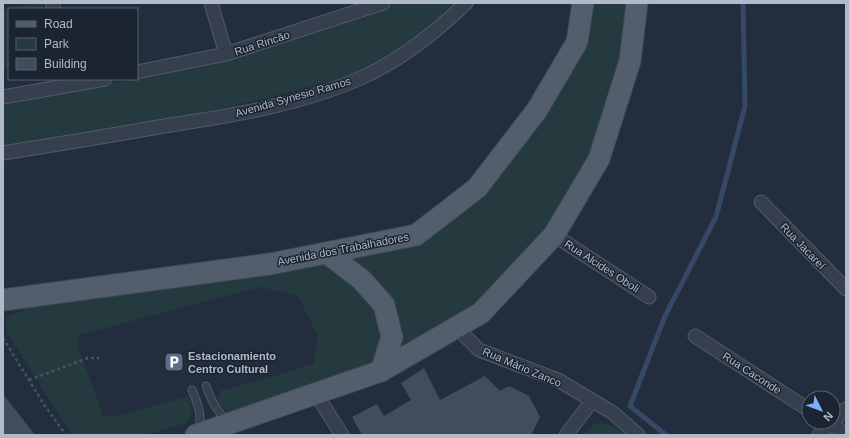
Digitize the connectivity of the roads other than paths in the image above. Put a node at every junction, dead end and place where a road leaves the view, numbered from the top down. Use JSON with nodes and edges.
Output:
{"nodes":[{"id":1,"x":211,"y":3,"type":"edge"},
{"id":2,"x":383,"y":3,"type":"edge"},
{"id":3,"x":466,"y":3,"type":"edge"},
{"id":4,"x":583,"y":3,"type":"edge"},
{"id":5,"x":637,"y":3,"type":"edge"},
{"id":6,"x":226,"y":54,"type":"junction"},
{"id":7,"x":138,"y":72,"type":"edge"},
{"id":8,"x":95,"y":80,"type":"edge"},
{"id":9,"x":74,"y":82,"type":"edge"},
{"id":10,"x":3,"y":97,"type":"edge"},
{"id":11,"x":3,"y":153,"type":"edge"},
{"id":12,"x":761,"y":202,"type":"dead end"},
{"id":13,"x":554,"y":235,"type":"junction"},
{"id":14,"x":327,"y":253,"type":"junction"},
{"id":15,"x":846,"y":289,"type":"edge"},
{"id":16,"x":649,"y":297,"type":"dead end"},
{"id":17,"x":3,"y":300,"type":"edge"},
{"id":18,"x":456,"y":328,"type":"junction"},
{"id":19,"x":695,"y":336,"type":"dead end"},
{"id":20,"x":381,"y":371,"type":"junction"},
{"id":21,"x":206,"y":386,"type":"dead end"},
{"id":22,"x":192,"y":390,"type":"dead end"},
{"id":23,"x":316,"y":394,"type":"junction"},
{"id":24,"x":592,"y":401,"type":"junction"},
{"id":25,"x":801,"y":405,"type":"edge"},
{"id":26,"x":232,"y":423,"type":"junction"},
{"id":27,"x":195,"y":435,"type":"edge"},
{"id":28,"x":342,"y":435,"type":"edge"},
{"id":29,"x":566,"y":435,"type":"edge"},
{"id":30,"x":638,"y":435,"type":"edge"}],
"edges":[{"from":1,"to":6,"type":"street"},
{"from":2,"to":6,"type":"street","name":"Rua Rincão"},
{"from":3,"to":11,"type":"street","name":"Avenida Synesio Ramos"},
{"from":4,"to":14,"type":"main road","name":"Avenida dos Trabalhadores"},
{"from":5,"to":13,"type":"main road"},
{"from":6,"to":7,"type":"street","name":"Rua Rincão"},
{"from":8,"to":9,"type":"street"},
{"from":9,"to":10,"type":"street"},
{"from":12,"to":15,"type":"street","name":"Rua Jacareí"},
{"from":13,"to":16,"type":"street","name":"Rua Alcides Oboli"},
{"from":13,"to":18,"type":"main road"},
{"from":14,"to":17,"type":"main road","name":"Avenida dos Trabalhadores"},
{"from":14,"to":20,"type":"main road"},
{"from":18,"to":20,"type":"main road"},
{"from":18,"to":24,"type":"street","name":"Rua Mário Zanco"},
{"from":19,"to":25,"type":"street","name":"Rua Caconde"},
{"from":20,"to":23,"type":"main road"},
{"from":21,"to":26,"type":"lane"},
{"from":22,"to":27,"type":"lane"},
{"from":23,"to":26,"type":"main road"},
{"from":23,"to":28,"type":"street"},
{"from":24,"to":29,"type":"street"},
{"from":24,"to":30,"type":"street","name":"Rua Mário Zanco"},
{"from":26,"to":27,"type":"main road"}]}
